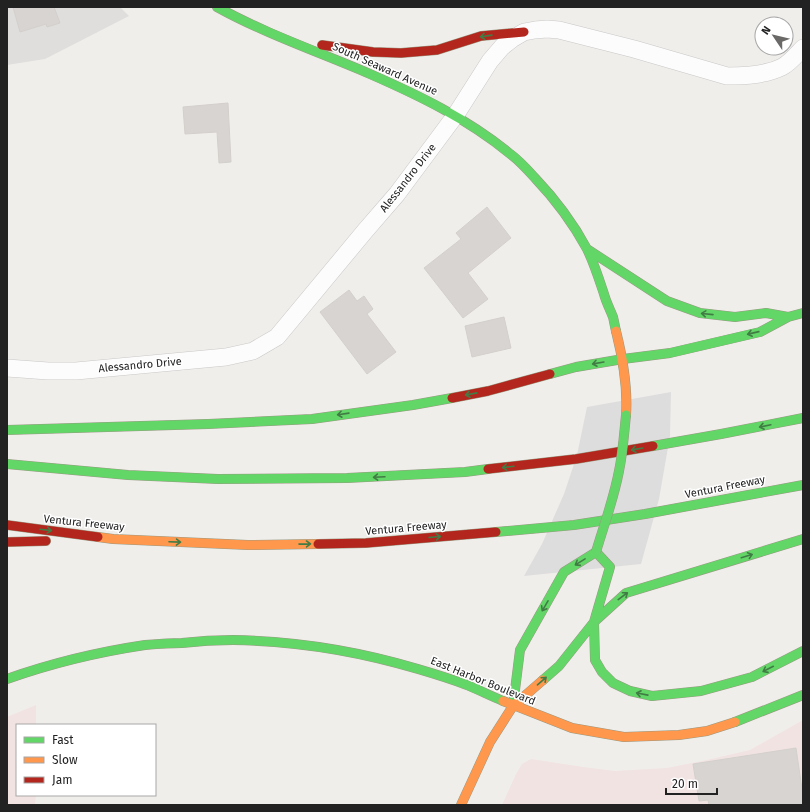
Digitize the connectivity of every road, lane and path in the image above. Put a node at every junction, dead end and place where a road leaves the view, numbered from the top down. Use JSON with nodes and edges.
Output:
{"nodes":[{"id":1,"x":217,"y":7,"type":"edge"},
{"id":2,"x":524,"y":32,"type":"junction"},
{"id":3,"x":290,"y":41,"type":"junction"},
{"id":4,"x":803,"y":48,"type":"edge"},
{"id":5,"x":455,"y":116,"type":"junction"},
{"id":6,"x":587,"y":249,"type":"junction"},
{"id":7,"x":803,"y":313,"type":"edge"},
{"id":8,"x":788,"y":317,"type":"junction"},
{"id":9,"x":623,"y":359,"type":"junction"},
{"id":10,"x":7,"y":368,"type":"edge"},
{"id":11,"x":803,"y":418,"type":"edge"},
{"id":12,"x":7,"y":430,"type":"edge"},
{"id":13,"x":7,"y":464,"type":"edge"},
{"id":14,"x":803,"y":484,"type":"edge"},
{"id":15,"x":7,"y":526,"type":"edge"},
{"id":16,"x":113,"y":539,"type":"junction"},
{"id":17,"x":803,"y":539,"type":"edge"},
{"id":18,"x":7,"y":542,"type":"edge"},
{"id":19,"x":596,"y":552,"type":"junction"},
{"id":20,"x":594,"y":622,"type":"junction"},
{"id":21,"x":803,"y":651,"type":"edge"},
{"id":22,"x":7,"y":679,"type":"edge"},
{"id":23,"x":803,"y":695,"type":"edge"},
{"id":24,"x":513,"y":706,"type":"junction"},
{"id":25,"x":461,"y":805,"type":"edge"}],
"edges":[{"from":1,"to":3,"type":"main road","name":"South Seaward Avenue"},
{"from":2,"to":3,"type":"main road","one_way":true},
{"from":2,"to":4,"type":"street","name":"Alessandro Drive"},
{"from":2,"to":5,"type":"street","name":"Alessandro Drive"},
{"from":3,"to":5,"type":"main road","name":"South Seaward Avenue"},
{"from":5,"to":6,"type":"main road","name":"South Seaward Avenue"},
{"from":5,"to":10,"type":"street","name":"Alessandro Drive"},
{"from":8,"to":6,"type":"main road","one_way":true},
{"from":6,"to":9,"type":"main road","name":"South Seaward Avenue"},
{"from":7,"to":8,"type":"main road"},
{"from":8,"to":9,"type":"main road","one_way":true},
{"from":9,"to":12,"type":"main road","one_way":true},
{"from":9,"to":19,"type":"main road","name":"South Seaward Avenue","bridge":true},
{"from":11,"to":13,"type":"main road","one_way":true},
{"from":16,"to":14,"type":"main road","name":"Ventura Freeway","one_way":true},
{"from":15,"to":16,"type":"main road","name":"Ventura Freeway","one_way":true},
{"from":16,"to":18,"type":"main road"},
{"from":20,"to":17,"type":"main road","one_way":true},
{"from":19,"to":20,"type":"main road"},
{"from":19,"to":24,"type":"main road","one_way":true},
{"from":21,"to":20,"type":"main road","one_way":true},
{"from":24,"to":20,"type":"main road","one_way":true},
{"from":22,"to":24,"type":"main road","name":"East Harbor Boulevard"},
{"from":23,"to":24,"type":"main road","name":"East Harbor Boulevard"},
{"from":24,"to":25,"type":"main road"}]}
